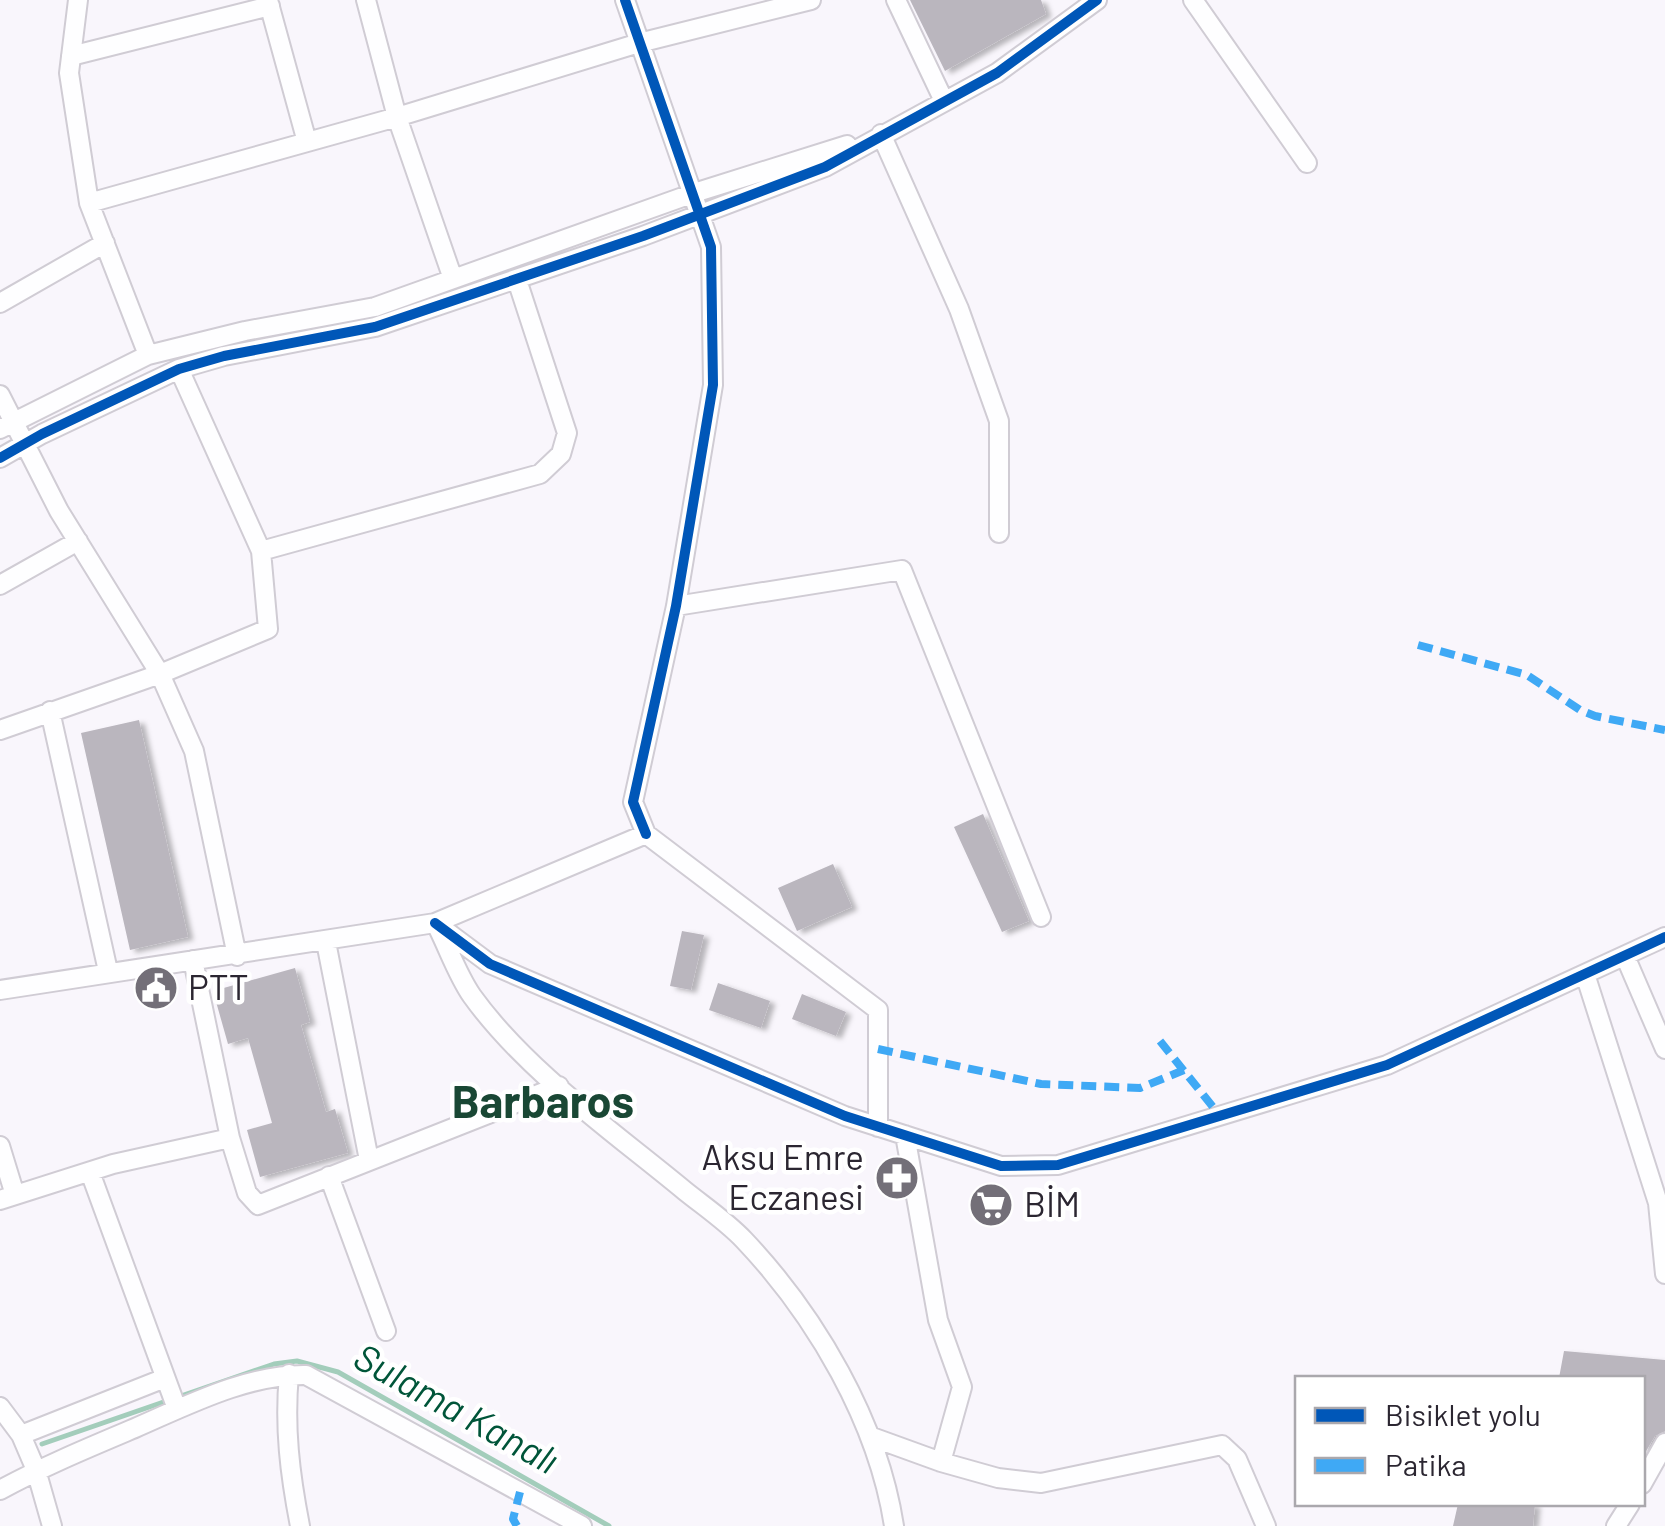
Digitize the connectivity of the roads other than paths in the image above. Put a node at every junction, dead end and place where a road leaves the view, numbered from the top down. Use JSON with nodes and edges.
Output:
{"nodes":[{"id":1,"x":78,"y":0,"type":"edge"},
{"id":2,"x":366,"y":0,"type":"edge"},
{"id":3,"x":625,"y":0,"type":"edge"},
{"id":4,"x":812,"y":0,"type":"edge"},
{"id":5,"x":896,"y":0,"type":"edge"},
{"id":6,"x":1097,"y":0,"type":"edge"},
{"id":7,"x":1193,"y":0,"type":"edge"},
{"id":8,"x":269,"y":3,"type":"edge"},
{"id":9,"x":639,"y":43,"type":"junction"},
{"id":10,"x":71,"y":56,"type":"junction"},
{"id":11,"x":944,"y":101,"type":"junction"},
{"id":12,"x":397,"y":117,"type":"junction"},
{"id":13,"x":879,"y":135,"type":"junction"},
{"id":14,"x":307,"y":142,"type":"junction"},
{"id":15,"x":1307,"y":163,"type":"dead end"},
{"id":16,"x":694,"y":192,"type":"junction"},
{"id":17,"x":89,"y":203,"type":"junction"},
{"id":18,"x":701,"y":214,"type":"junction"},
{"id":19,"x":104,"y":243,"type":"junction"},
{"id":20,"x":453,"y":279,"type":"junction"},
{"id":21,"x":517,"y":280,"type":"junction"},
{"id":22,"x":0,"y":303,"type":"edge"},
{"id":23,"x":148,"y":355,"type":"junction"},
{"id":24,"x":179,"y":369,"type":"junction"},
{"id":25,"x":0,"y":395,"type":"edge"},
{"id":26,"x":7,"y":425,"type":"edge"},
{"id":27,"x":25,"y":444,"type":"junction"},
{"id":28,"x":0,"y":458,"type":"edge"},
{"id":29,"x":999,"y":533,"type":"dead end"},
{"id":30,"x":78,"y":541,"type":"junction"},
{"id":31,"x":261,"y":551,"type":"junction"},
{"id":32,"x":0,"y":585,"type":"edge"},
{"id":33,"x":676,"y":606,"type":"junction"},
{"id":34,"x":160,"y":674,"type":"junction"},
{"id":35,"x":50,"y":711,"type":"junction"},
{"id":36,"x":0,"y":730,"type":"edge"},
{"id":37,"x":646,"y":834,"type":"junction"},
{"id":38,"x":1041,"y":917,"type":"dead end"},
{"id":39,"x":435,"y":923,"type":"junction"},
{"id":40,"x":1665,"y":937,"type":"edge"},
{"id":41,"x":326,"y":942,"type":"junction"},
{"id":42,"x":237,"y":956,"type":"junction"},
{"id":43,"x":1625,"y":956,"type":"junction"},
{"id":44,"x":193,"y":960,"type":"junction"},
{"id":45,"x":108,"y":971,"type":"junction"},
{"id":46,"x":1585,"y":974,"type":"junction"},
{"id":47,"x":0,"y":990,"type":"edge"},
{"id":48,"x":1665,"y":1049,"type":"edge"},
{"id":49,"x":559,"y":1086,"type":"junction"},
{"id":50,"x":878,"y":1127,"type":"junction"},
{"id":51,"x":905,"y":1135,"type":"junction"},
{"id":52,"x":230,"y":1138,"type":"junction"},
{"id":53,"x":0,"y":1146,"type":"edge"},
{"id":54,"x":369,"y":1160,"type":"junction"},
{"id":55,"x":90,"y":1172,"type":"junction"},
{"id":56,"x":329,"y":1176,"type":"junction"},
{"id":57,"x":8,"y":1198,"type":"edge"},
{"id":58,"x":1665,"y":1274,"type":"edge"},
{"id":59,"x":386,"y":1331,"type":"dead end"},
{"id":60,"x":289,"y":1374,"type":"junction"},
{"id":61,"x":167,"y":1382,"type":"junction"},
{"id":62,"x":0,"y":1407,"type":"edge"},
{"id":63,"x":177,"y":1407,"type":"junction"},
{"id":64,"x":20,"y":1435,"type":"junction"},
{"id":65,"x":872,"y":1437,"type":"junction"},
{"id":66,"x":1665,"y":1442,"type":"edge"},
{"id":67,"x":941,"y":1462,"type":"junction"},
{"id":68,"x":36,"y":1470,"type":"junction"},
{"id":69,"x":1645,"y":1479,"type":"edge"},
{"id":70,"x":0,"y":1490,"type":"edge"},
{"id":71,"x":52,"y":1526,"type":"edge"},
{"id":72,"x":300,"y":1526,"type":"edge"},
{"id":73,"x":582,"y":1526,"type":"edge"},
{"id":74,"x":894,"y":1526,"type":"edge"},
{"id":75,"x":1266,"y":1526,"type":"edge"}],
"edges":[{"from":1,"to":10,"type":"street"},
{"from":2,"to":12,"type":"street"},
{"from":3,"to":9,"type":"street"},
{"from":4,"to":9,"type":"street"},
{"from":5,"to":11,"type":"street"},
{"from":6,"to":11,"type":"street"},
{"from":7,"to":15,"type":"street"},
{"from":8,"to":10,"type":"street"},
{"from":8,"to":14,"type":"street"},
{"from":9,"to":12,"type":"street"},
{"from":9,"to":16,"type":"street"},
{"from":10,"to":17,"type":"street"},
{"from":11,"to":13,"type":"street"},
{"from":12,"to":14,"type":"street"},
{"from":12,"to":20,"type":"street"},
{"from":13,"to":16,"type":"street"},
{"from":13,"to":18,"type":"street"},
{"from":13,"to":29,"type":"street"},
{"from":14,"to":17,"type":"street"},
{"from":16,"to":18,"type":"street"},
{"from":16,"to":20,"type":"street"},
{"from":17,"to":19,"type":"street"},
{"from":18,"to":21,"type":"street"},
{"from":18,"to":33,"type":"street"},
{"from":19,"to":22,"type":"street"},
{"from":19,"to":23,"type":"street"},
{"from":20,"to":23,"type":"street"},
{"from":21,"to":24,"type":"street"},
{"from":21,"to":31,"type":"street"},
{"from":23,"to":26,"type":"street"},
{"from":24,"to":27,"type":"street"},
{"from":24,"to":31,"type":"street"},
{"from":25,"to":26,"type":"street"},
{"from":26,"to":27,"type":"street"},
{"from":27,"to":28,"type":"street"},
{"from":27,"to":30,"type":"street"},
{"from":30,"to":32,"type":"street"},
{"from":30,"to":34,"type":"street"},
{"from":31,"to":34,"type":"street"},
{"from":33,"to":37,"type":"street"},
{"from":33,"to":38,"type":"street"},
{"from":34,"to":35,"type":"street"},
{"from":34,"to":42,"type":"street"},
{"from":35,"to":36,"type":"street"},
{"from":35,"to":45,"type":"street"},
{"from":37,"to":39,"type":"street"},
{"from":37,"to":50,"type":"street"},
{"from":39,"to":41,"type":"street"},
{"from":39,"to":49,"type":"street"},
{"from":39,"to":50,"type":"street"},
{"from":40,"to":43,"type":"street"},
{"from":41,"to":42,"type":"street"},
{"from":41,"to":54,"type":"street"},
{"from":42,"to":44,"type":"street"},
{"from":43,"to":46,"type":"street"},
{"from":43,"to":48,"type":"street"},
{"from":44,"to":45,"type":"street"},
{"from":44,"to":52,"type":"street"},
{"from":45,"to":47,"type":"street"},
{"from":46,"to":51,"type":"street"},
{"from":46,"to":58,"type":"street"},
{"from":49,"to":54,"type":"street"},
{"from":49,"to":65,"type":"street"},
{"from":50,"to":51,"type":"street"},
{"from":51,"to":67,"type":"street"},
{"from":52,"to":55,"type":"street"},
{"from":52,"to":56,"type":"street"},
{"from":53,"to":57,"type":"street"},
{"from":54,"to":56,"type":"street"},
{"from":55,"to":57,"type":"street"},
{"from":55,"to":61,"type":"street"},
{"from":56,"to":59,"type":"street"},
{"from":60,"to":63,"type":"street"},
{"from":60,"to":72,"type":"street"},
{"from":60,"to":73,"type":"street"},
{"from":61,"to":63,"type":"street"},
{"from":61,"to":64,"type":"street"},
{"from":62,"to":64,"type":"street"},
{"from":63,"to":68,"type":"street"},
{"from":64,"to":68,"type":"street"},
{"from":65,"to":67,"type":"street"},
{"from":65,"to":74,"type":"street"},
{"from":66,"to":69,"type":"street"},
{"from":67,"to":75,"type":"street"},
{"from":68,"to":70,"type":"street"},
{"from":68,"to":71,"type":"street"}]}
